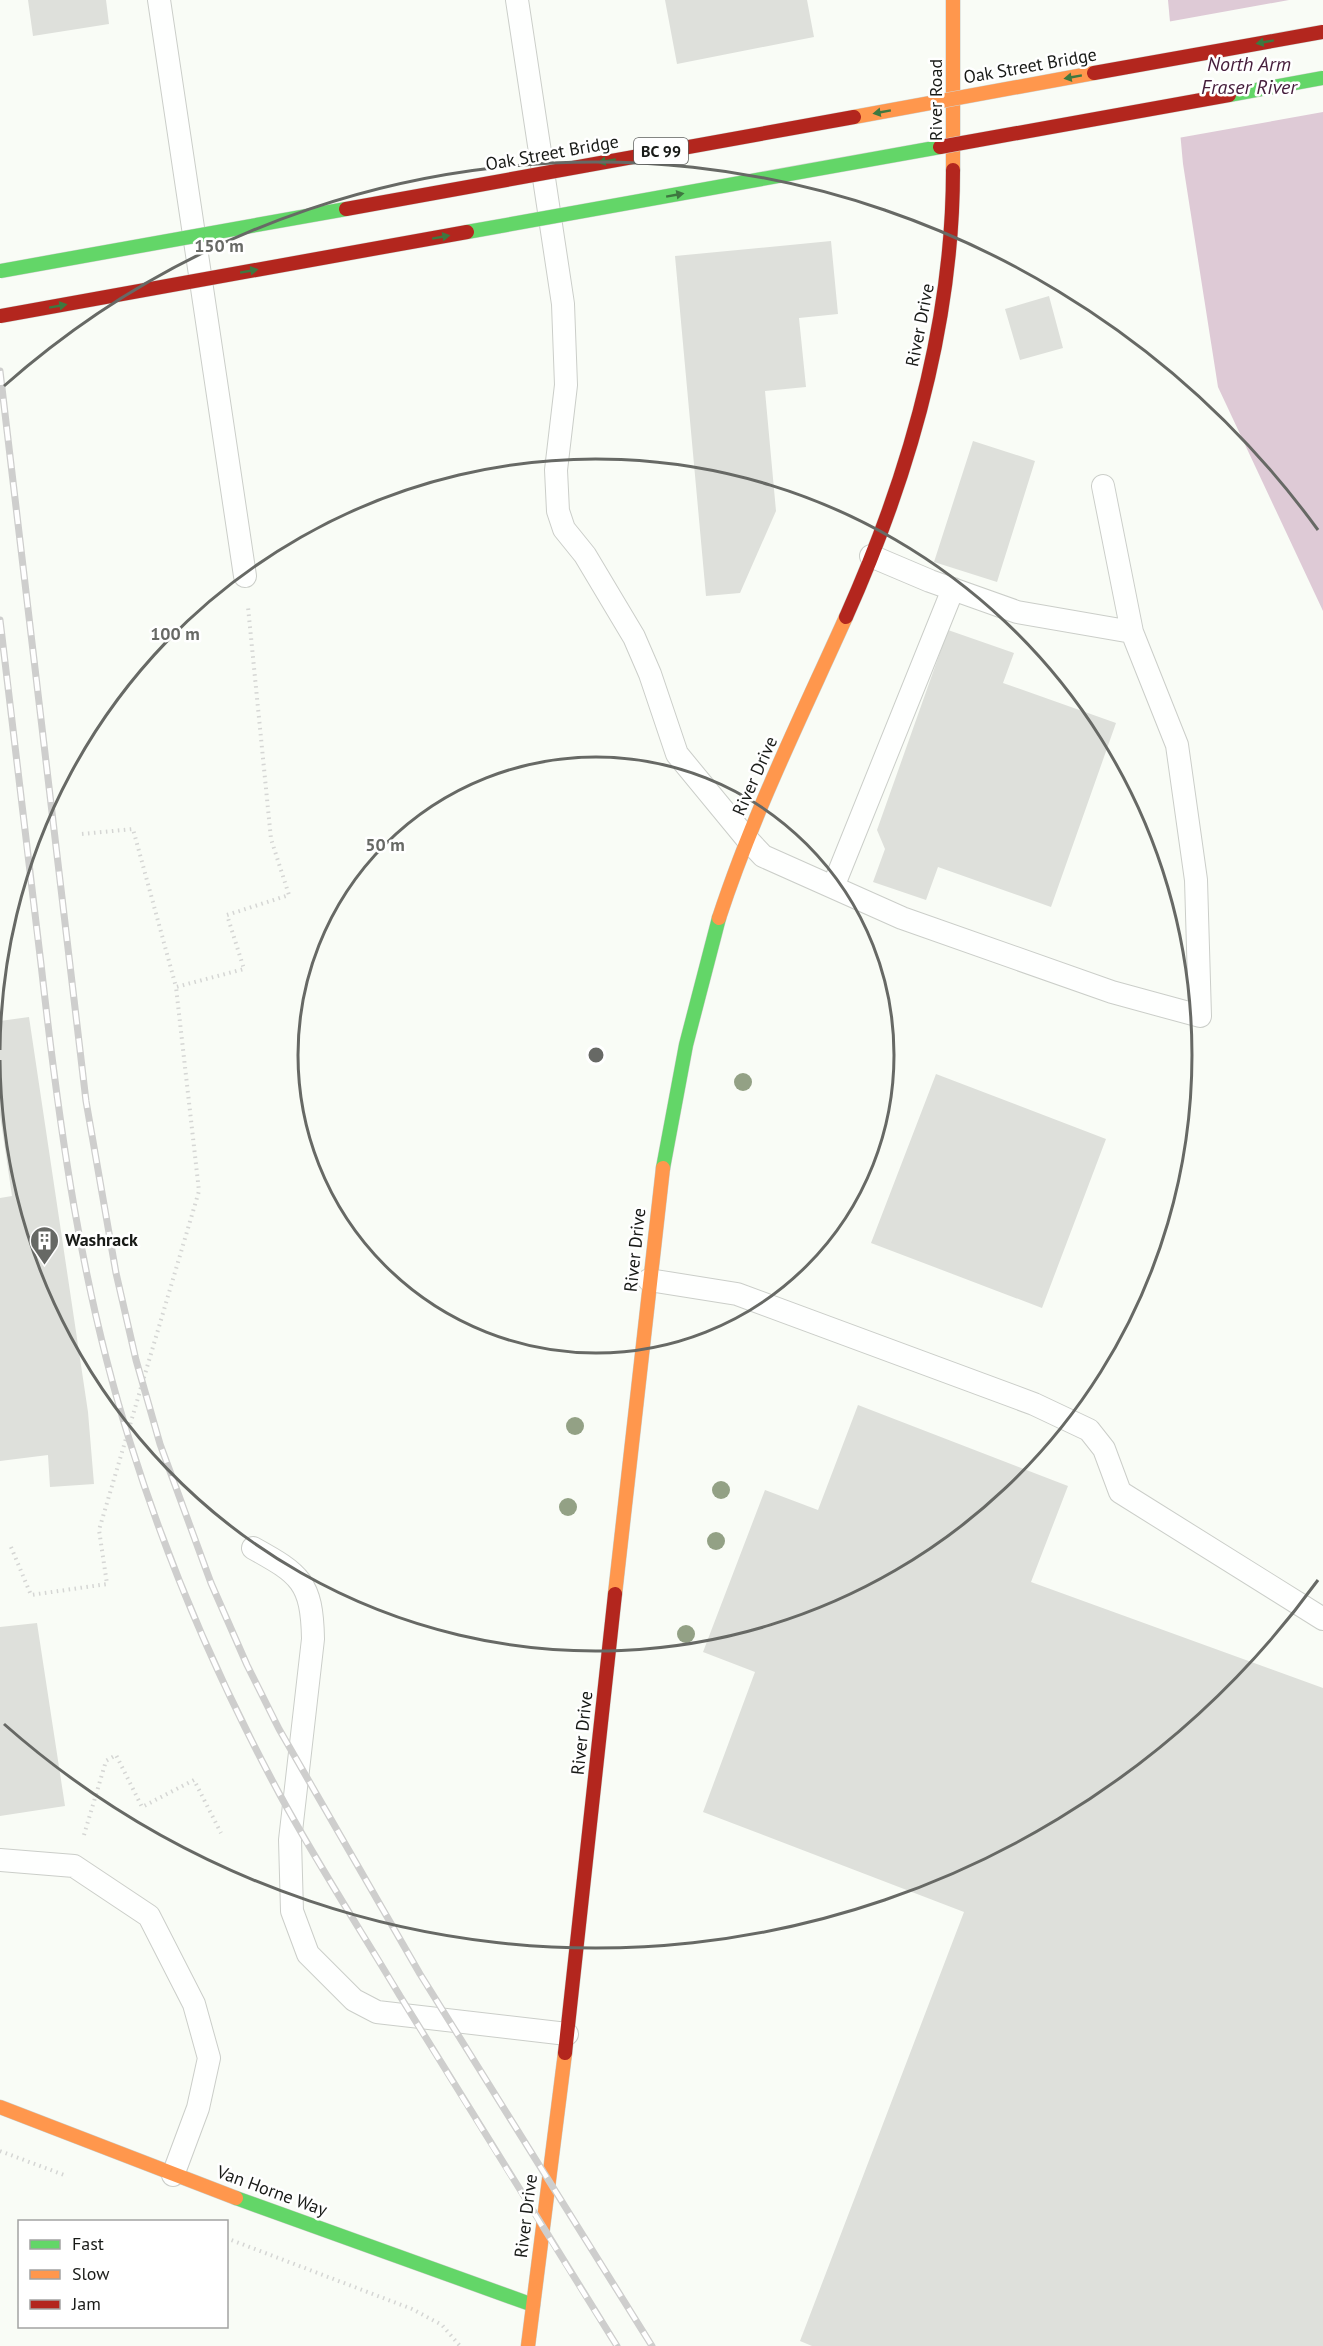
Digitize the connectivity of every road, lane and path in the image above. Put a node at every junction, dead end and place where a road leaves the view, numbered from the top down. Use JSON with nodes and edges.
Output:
{"nodes":[{"id":1,"x":159,"y":0,"type":"edge"},
{"id":2,"x":517,"y":0,"type":"edge"},
{"id":3,"x":952,"y":0,"type":"edge"},
{"id":4,"x":1323,"y":32,"type":"edge"},
{"id":5,"x":1323,"y":78,"type":"edge"},
{"id":6,"x":953,"y":201,"type":"joint"},
{"id":7,"x":0,"y":271,"type":"edge"},
{"id":8,"x":0,"y":316,"type":"edge"},
{"id":9,"x":1103,"y":486,"type":"dead end"},
{"id":10,"x":871,"y":556,"type":"junction"},
{"id":11,"x":245,"y":576,"type":"joint"},
{"id":12,"x":953,"y":589,"type":"junction"},
{"id":13,"x":1132,"y":633,"type":"junction"},
{"id":14,"x":82,"y":834,"type":"dead end"},
{"id":15,"x":747,"y":839,"type":"junction"},
{"id":16,"x":833,"y":888,"type":"junction"},
{"id":17,"x":176,"y":987,"type":"junction"},
{"id":18,"x":649,"y":1280,"type":"junction"},
{"id":19,"x":11,"y":1547,"type":"dead end"},
{"id":20,"x":253,"y":1548,"type":"dead end"},
{"id":21,"x":1323,"y":1619,"type":"edge"},
{"id":22,"x":221,"y":1833,"type":"dead end"},
{"id":23,"x":0,"y":1860,"type":"edge"},
{"id":24,"x":74,"y":1866,"type":"junction"},
{"id":25,"x":567,"y":2034,"type":"junction"},
{"id":26,"x":0,"y":2107,"type":"edge"},
{"id":27,"x":173,"y":2175,"type":"junction"},
{"id":28,"x":228,"y":2239,"type":"edge"},
{"id":29,"x":533,"y":2305,"type":"junction"},
{"id":30,"x":460,"y":2346,"type":"edge"},
{"id":31,"x":528,"y":2346,"type":"edge"}],
"edges":[{"from":1,"to":11,"type":"lane"},
{"from":2,"to":15,"type":"lane"},
{"from":3,"to":6,"type":"main road","name":"River Road"},
{"from":4,"to":7,"type":"main road","name":"Oak Street Bridge","number":"BC 99","one_way":true,"bridge":true},
{"from":8,"to":5,"type":"main road","one_way":true,"bridge":true},
{"from":6,"to":10,"type":"main road","name":"River Drive"},
{"from":9,"to":13,"type":"lane"},
{"from":10,"to":12,"type":"lane"},
{"from":10,"to":15,"type":"main road","name":"River Drive"},
{"from":11,"to":17,"type":"path"},
{"from":12,"to":13,"type":"lane"},
{"from":12,"to":16,"type":"lane"},
{"from":13,"to":16,"type":"lane"},
{"from":14,"to":17,"type":"path"},
{"from":15,"to":16,"type":"lane"},
{"from":15,"to":18,"type":"main road","name":"River Drive"},
{"from":17,"to":19,"type":"path"},
{"from":18,"to":21,"type":"lane"},
{"from":18,"to":25,"type":"main road","name":"River Drive"},
{"from":20,"to":25,"type":"lane"},
{"from":22,"to":24,"type":"path"},
{"from":23,"to":24,"type":"lane"},
{"from":24,"to":27,"type":"lane"},
{"from":25,"to":29,"type":"main road","name":"River Drive"},
{"from":26,"to":27,"type":"main road","name":"Van Horne Way"},
{"from":27,"to":29,"type":"main road","name":"Van Horne Way"},
{"from":28,"to":30,"type":"path"},
{"from":29,"to":31,"type":"main road","name":"River Drive"}]}
